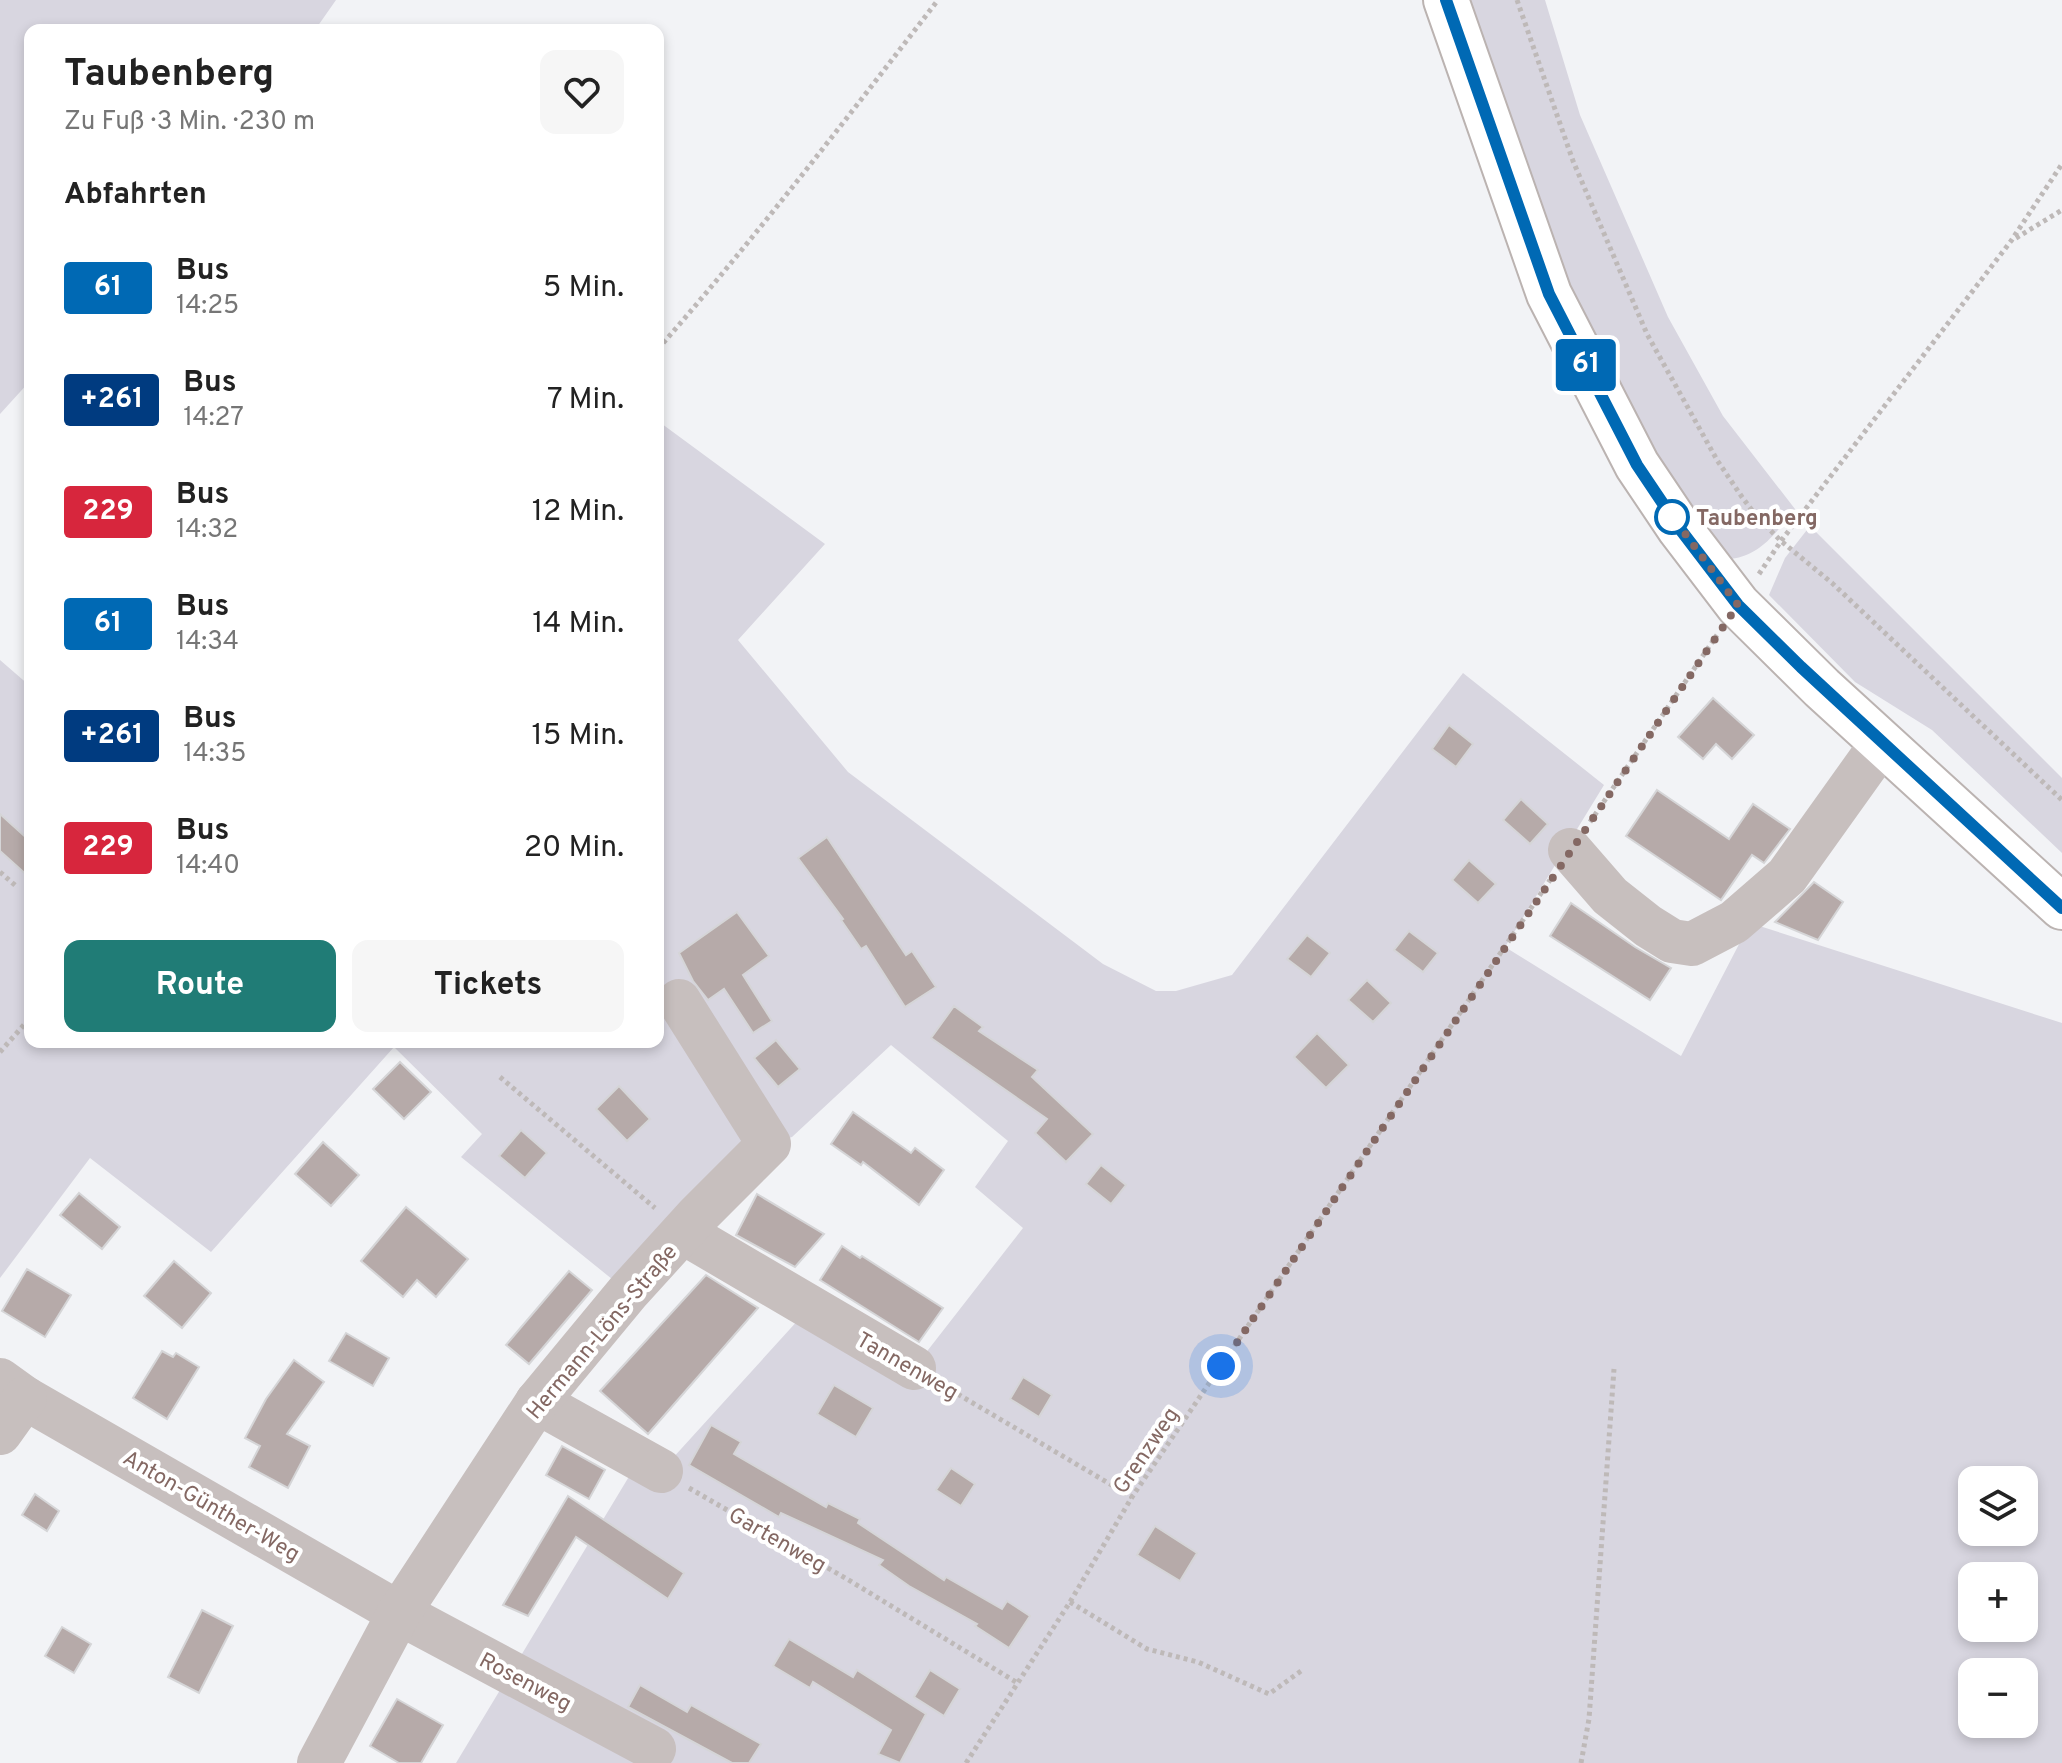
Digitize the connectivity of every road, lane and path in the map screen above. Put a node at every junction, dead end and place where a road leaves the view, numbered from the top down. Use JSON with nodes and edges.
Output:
{"nodes":[{"id":1,"x":938,"y":0,"type":"edge"},
{"id":2,"x":1446,"y":0,"type":"edge"},
{"id":3,"x":1517,"y":0,"type":"edge"},
{"id":4,"x":2062,"y":164,"type":"edge"},
{"id":5,"x":2062,"y":210,"type":"edge"},
{"id":6,"x":2011,"y":241,"type":"junction"},
{"id":7,"x":664,"y":342,"type":"edge"},
{"id":8,"x":1781,"y":541,"type":"junction"},
{"id":9,"x":1738,"y":605,"type":"junction"},
{"id":10,"x":1882,"y":743,"type":"junction"},
{"id":11,"x":2062,"y":800,"type":"edge"},
{"id":12,"x":1570,"y":850,"type":"junction"},
{"id":13,"x":0,"y":872,"type":"edge"},
{"id":14,"x":17,"y":887,"type":"dead end"},
{"id":15,"x":2062,"y":907,"type":"edge"},
{"id":16,"x":679,"y":1001,"type":"dead end"},
{"id":17,"x":24,"y":1025,"type":"edge"},
{"id":18,"x":0,"y":1052,"type":"edge"},
{"id":19,"x":500,"y":1077,"type":"dead end"},
{"id":20,"x":684,"y":1233,"type":"junction"},
{"id":21,"x":914,"y":1368,"type":"joint"},
{"id":22,"x":1614,"y":1369,"type":"dead end"},
{"id":23,"x":12,"y":1389,"type":"edge"},
{"id":24,"x":537,"y":1402,"type":"junction"},
{"id":25,"x":0,"y":1433,"type":"edge"},
{"id":26,"x":661,"y":1471,"type":"joint"},
{"id":27,"x":1132,"y":1497,"type":"junction"},
{"id":28,"x":1070,"y":1602,"type":"junction"},
{"id":29,"x":399,"y":1613,"type":"junction"},
{"id":30,"x":1301,"y":1671,"type":"dead end"},
{"id":31,"x":1016,"y":1682,"type":"junction"},
{"id":32,"x":654,"y":1749,"type":"dead end"},
{"id":33,"x":319,"y":1763,"type":"edge"},
{"id":34,"x":966,"y":1763,"type":"edge"},
{"id":35,"x":1581,"y":1763,"type":"edge"}],
"edges":[{"from":1,"to":7,"type":"path"},
{"from":2,"to":9,"type":"main road"},
{"from":3,"to":8,"type":"path"},
{"from":4,"to":6,"type":"path","name":"Grenzweg"},
{"from":5,"to":6,"type":"path"},
{"from":6,"to":8,"type":"path","name":"Grenzweg"},
{"from":8,"to":9,"type":"path","name":"Grenzweg"},
{"from":8,"to":11,"type":"path"},
{"from":9,"to":10,"type":"main road"},
{"from":9,"to":12,"type":"path","name":"Grenzweg"},
{"from":10,"to":12,"type":"street"},
{"from":10,"to":15,"type":"main road"},
{"from":12,"to":27,"type":"path","name":"Grenzweg"},
{"from":13,"to":14,"type":"path"},
{"from":16,"to":20,"type":"street","name":"Hermann-Löns-Straße"},
{"from":17,"to":18,"type":"path"},
{"from":19,"to":20,"type":"path"},
{"from":20,"to":21,"type":"street","name":"Tannenweg"},
{"from":20,"to":24,"type":"street","name":"Hermann-Löns-Straße"},
{"from":21,"to":27,"type":"path","name":"Tannenweg"},
{"from":22,"to":35,"type":"path"},
{"from":23,"to":25,"type":"street","name":"Anton-Günther-Weg"},
{"from":23,"to":29,"type":"street","name":"Anton-Günther-Weg"},
{"from":24,"to":26,"type":"street"},
{"from":24,"to":29,"type":"street","name":"Hermann-Löns-Straße"},
{"from":26,"to":31,"type":"path","name":"Gartenweg"},
{"from":27,"to":28,"type":"path","name":"Grenzweg"},
{"from":28,"to":30,"type":"path"},
{"from":28,"to":31,"type":"path","name":"Grenzweg"},
{"from":29,"to":32,"type":"street","name":"Rosenweg"},
{"from":29,"to":33,"type":"street","name":"Hermann-Löns-Straße"},
{"from":31,"to":34,"type":"path","name":"Grenzweg"}]}
